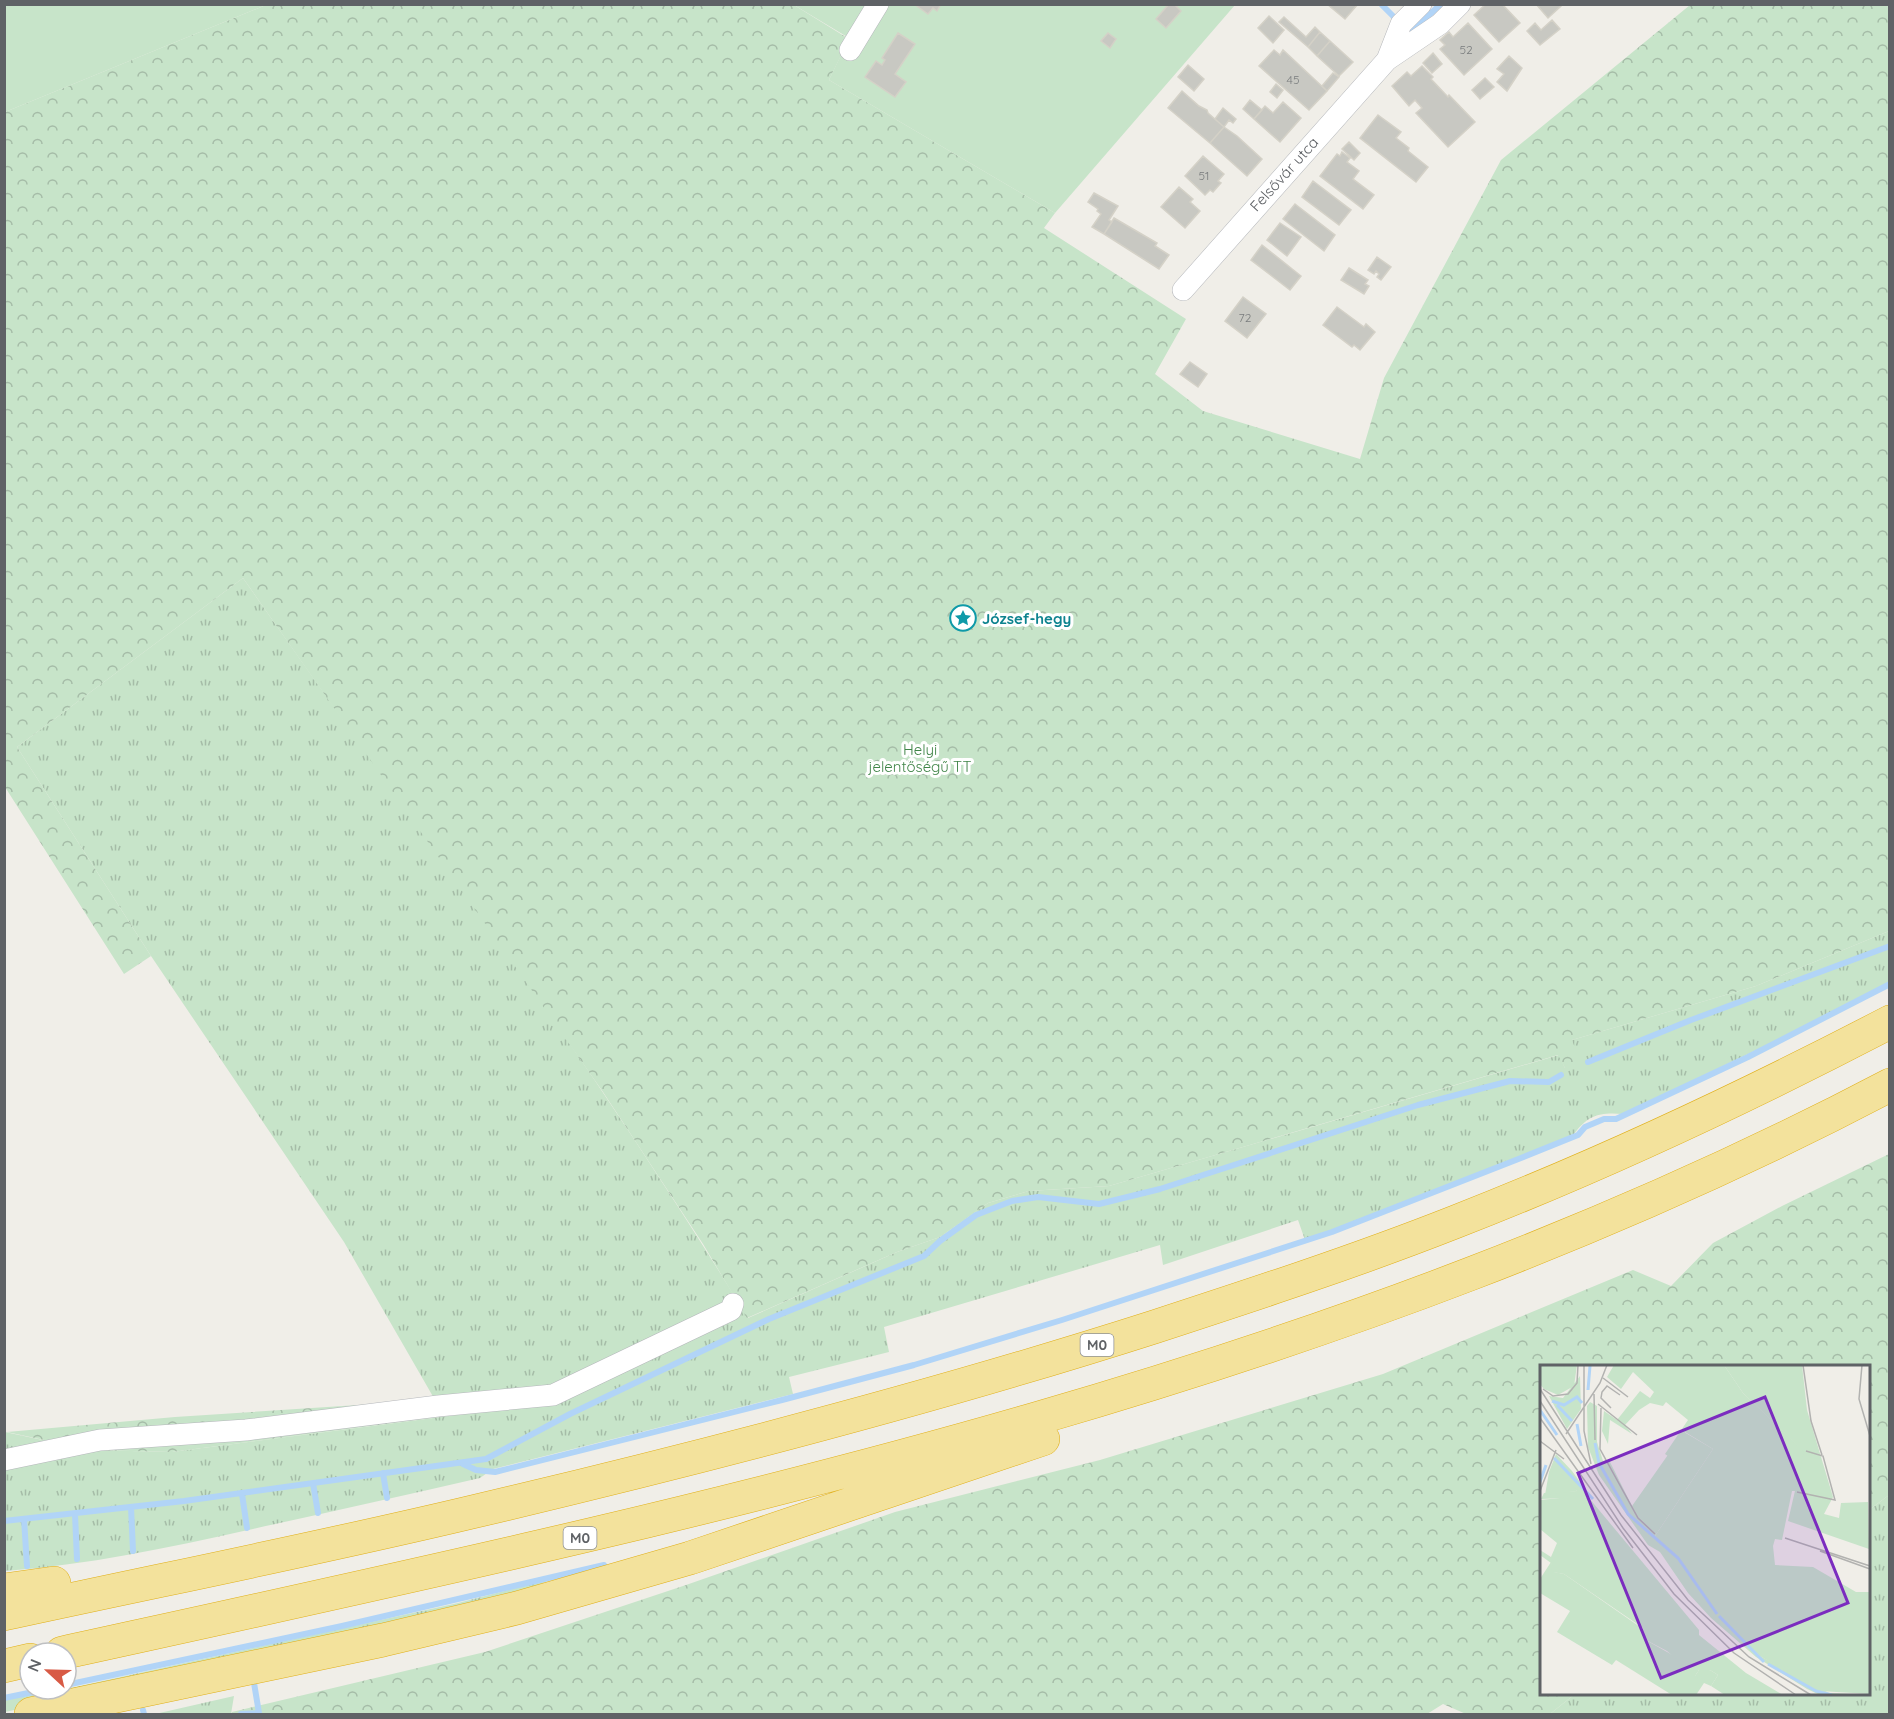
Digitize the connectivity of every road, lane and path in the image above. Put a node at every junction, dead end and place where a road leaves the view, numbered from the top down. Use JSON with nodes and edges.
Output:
{"nodes":[{"id":1,"x":878,"y":4,"type":"edge"},
{"id":2,"x":1421,"y":4,"type":"edge"},
{"id":3,"x":1460,"y":4,"type":"edge"},
{"id":4,"x":850,"y":50,"type":"dead end"},
{"id":5,"x":1387,"y":60,"type":"junction"},
{"id":6,"x":1183,"y":290,"type":"dead end"},
{"id":7,"x":1890,"y":1022,"type":"edge"},
{"id":8,"x":1890,"y":1085,"type":"edge"},
{"id":9,"x":733,"y":1304,"type":"dead end"},
{"id":10,"x":1092,"y":1404,"type":"junction"},
{"id":11,"x":4,"y":1460,"type":"edge"},
{"id":12,"x":267,"y":1557,"type":"junction"},
{"id":13,"x":4,"y":1590,"type":"edge"},
{"id":14,"x":4,"y":1614,"type":"edge"},
{"id":15,"x":78,"y":1649,"type":"edge"},
{"id":16,"x":101,"y":1699,"type":"junction"},
{"id":17,"x":31,"y":1714,"type":"edge"},
{"id":18,"x":69,"y":1714,"type":"edge"}],
"edges":[{"from":1,"to":4,"type":"street"},
{"from":2,"to":5,"type":"street","name":"Felsővár utca"},
{"from":3,"to":5,"type":"street","name":"Felsővár utca"},
{"from":5,"to":6,"type":"street","name":"Felsővár utca"},
{"from":7,"to":12,"type":"highway","number":"M0"},
{"from":8,"to":10,"type":"highway","number":"M0"},
{"from":9,"to":11,"type":"street"},
{"from":10,"to":15,"type":"highway","number":"M0"},
{"from":10,"to":16,"type":"highway"},
{"from":12,"to":13,"type":"highway"},
{"from":12,"to":14,"type":"highway","number":"M0"},
{"from":16,"to":17,"type":"highway"},
{"from":16,"to":18,"type":"highway"}]}
